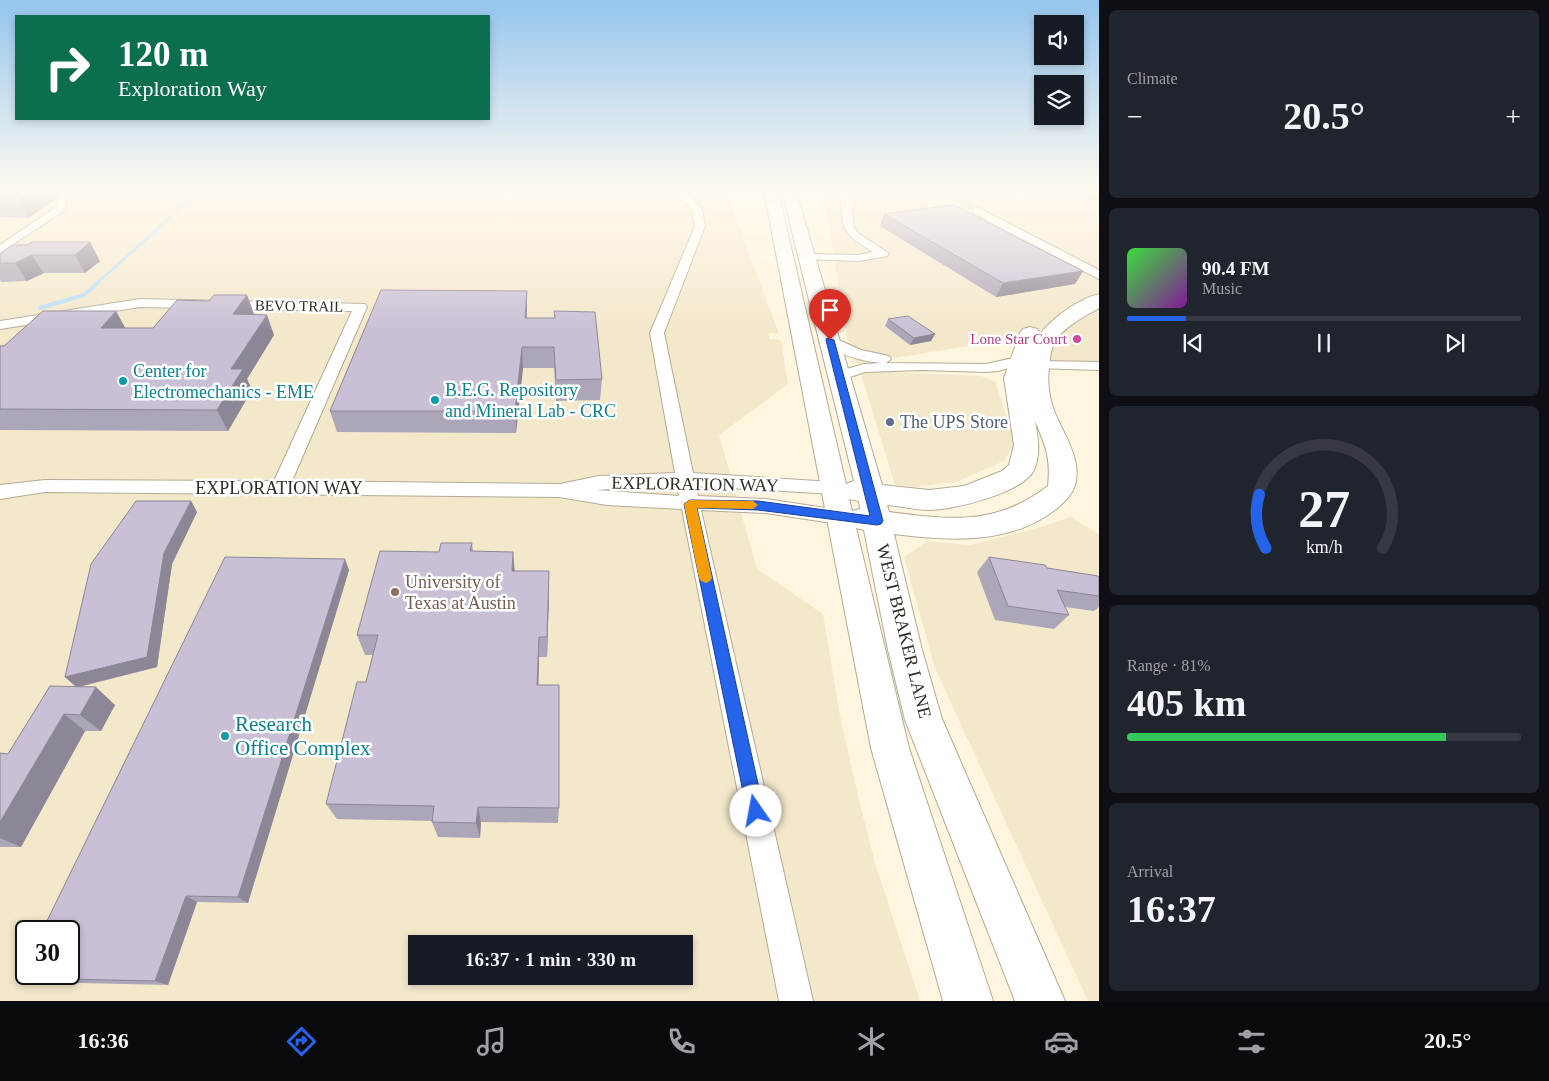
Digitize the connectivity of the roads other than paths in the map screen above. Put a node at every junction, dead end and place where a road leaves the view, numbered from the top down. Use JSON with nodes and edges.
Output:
{"nodes":[{"id":1,"x":18,"y":238,"type":"edge"},
{"id":2,"x":695,"y":238,"type":"edge"},
{"id":3,"x":781,"y":238,"type":"edge"},
{"id":4,"x":802,"y":238,"type":"edge"},
{"id":5,"x":858,"y":238,"type":"edge"},
{"id":6,"x":1029,"y":238,"type":"edge"},
{"id":7,"x":0,"y":250,"type":"edge"},
{"id":8,"x":808,"y":257,"type":"junction"},
{"id":9,"x":1099,"y":275,"type":"edge"},
{"id":10,"x":1099,"y":288,"type":"edge"},
{"id":11,"x":1099,"y":294,"type":"edge"},
{"id":12,"x":1099,"y":300,"type":"edge"},
{"id":13,"x":1070,"y":316,"type":"junction"},
{"id":14,"x":1,"y":325,"type":"edge"},
{"id":15,"x":1040,"y":333,"type":"junction"},
{"id":16,"x":830,"y":340,"type":"junction"},
{"id":17,"x":922,"y":366,"type":"junction"},
{"id":18,"x":1099,"y":366,"type":"edge"},
{"id":19,"x":1028,"y":372,"type":"junction"},
{"id":20,"x":841,"y":376,"type":"junction"},
{"id":21,"x":1011,"y":477,"type":"junction"},
{"id":22,"x":685,"y":480,"type":"junction"},
{"id":23,"x":280,"y":488,"type":"junction"},
{"id":24,"x":559,"y":490,"type":"junction"},
{"id":25,"x":0,"y":492,"type":"edge"},
{"id":26,"x":1050,"y":498,"type":"junction"},
{"id":27,"x":836,"y":503,"type":"junction"},
{"id":28,"x":690,"y":504,"type":"junction"},
{"id":29,"x":874,"y":508,"type":"junction"},
{"id":30,"x":796,"y":1001,"type":"edge"},
{"id":31,"x":968,"y":1001,"type":"edge"},
{"id":32,"x":1040,"y":1001,"type":"edge"}],
"edges":[{"from":1,"to":7,"type":"street"},
{"from":2,"to":22,"type":"street"},
{"from":3,"to":27,"type":"main road","name":"WEST BRAKER LANE"},
{"from":4,"to":8,"type":"main road","name":"WEST BRAKER LANE"},
{"from":5,"to":8,"type":"street"},
{"from":6,"to":9,"type":"street"},
{"from":8,"to":16,"type":"main road","name":"WEST BRAKER LANE"},
{"from":10,"to":15,"type":"main road"},
{"from":11,"to":13,"type":"main road"},
{"from":12,"to":13,"type":"main road"},
{"from":13,"to":15,"type":"main road"},
{"from":14,"to":23,"type":"street","name":"BEVO TRAIL"},
{"from":15,"to":19,"type":"main road"},
{"from":16,"to":17,"type":"street"},
{"from":16,"to":20,"type":"main road","name":"WEST BRAKER LANE"},
{"from":17,"to":19,"type":"street"},
{"from":17,"to":20,"type":"street"},
{"from":18,"to":19,"type":"street"},
{"from":19,"to":21,"type":"main road"},
{"from":19,"to":26,"type":"main road"},
{"from":20,"to":29,"type":"main road","name":"WEST BRAKER LANE"},
{"from":21,"to":26,"type":"main road"},
{"from":21,"to":29,"type":"main road"},
{"from":22,"to":24,"type":"street","name":"EXPLORATION WAY"},
{"from":22,"to":27,"type":"street","name":"EXPLORATION WAY"},
{"from":22,"to":28,"type":"street"},
{"from":23,"to":24,"type":"street","name":"EXPLORATION WAY"},
{"from":23,"to":25,"type":"street","name":"EXPLORATION WAY"},
{"from":24,"to":28,"type":"street","name":"EXPLORATION WAY"},
{"from":26,"to":29,"type":"main road"},
{"from":27,"to":28,"type":"street","name":"EXPLORATION WAY"},
{"from":27,"to":29,"type":"main road"},
{"from":27,"to":31,"type":"main road","name":"WEST BRAKER LANE"},
{"from":28,"to":30,"type":"street"},
{"from":29,"to":32,"type":"main road","name":"WEST BRAKER LANE"}]}
